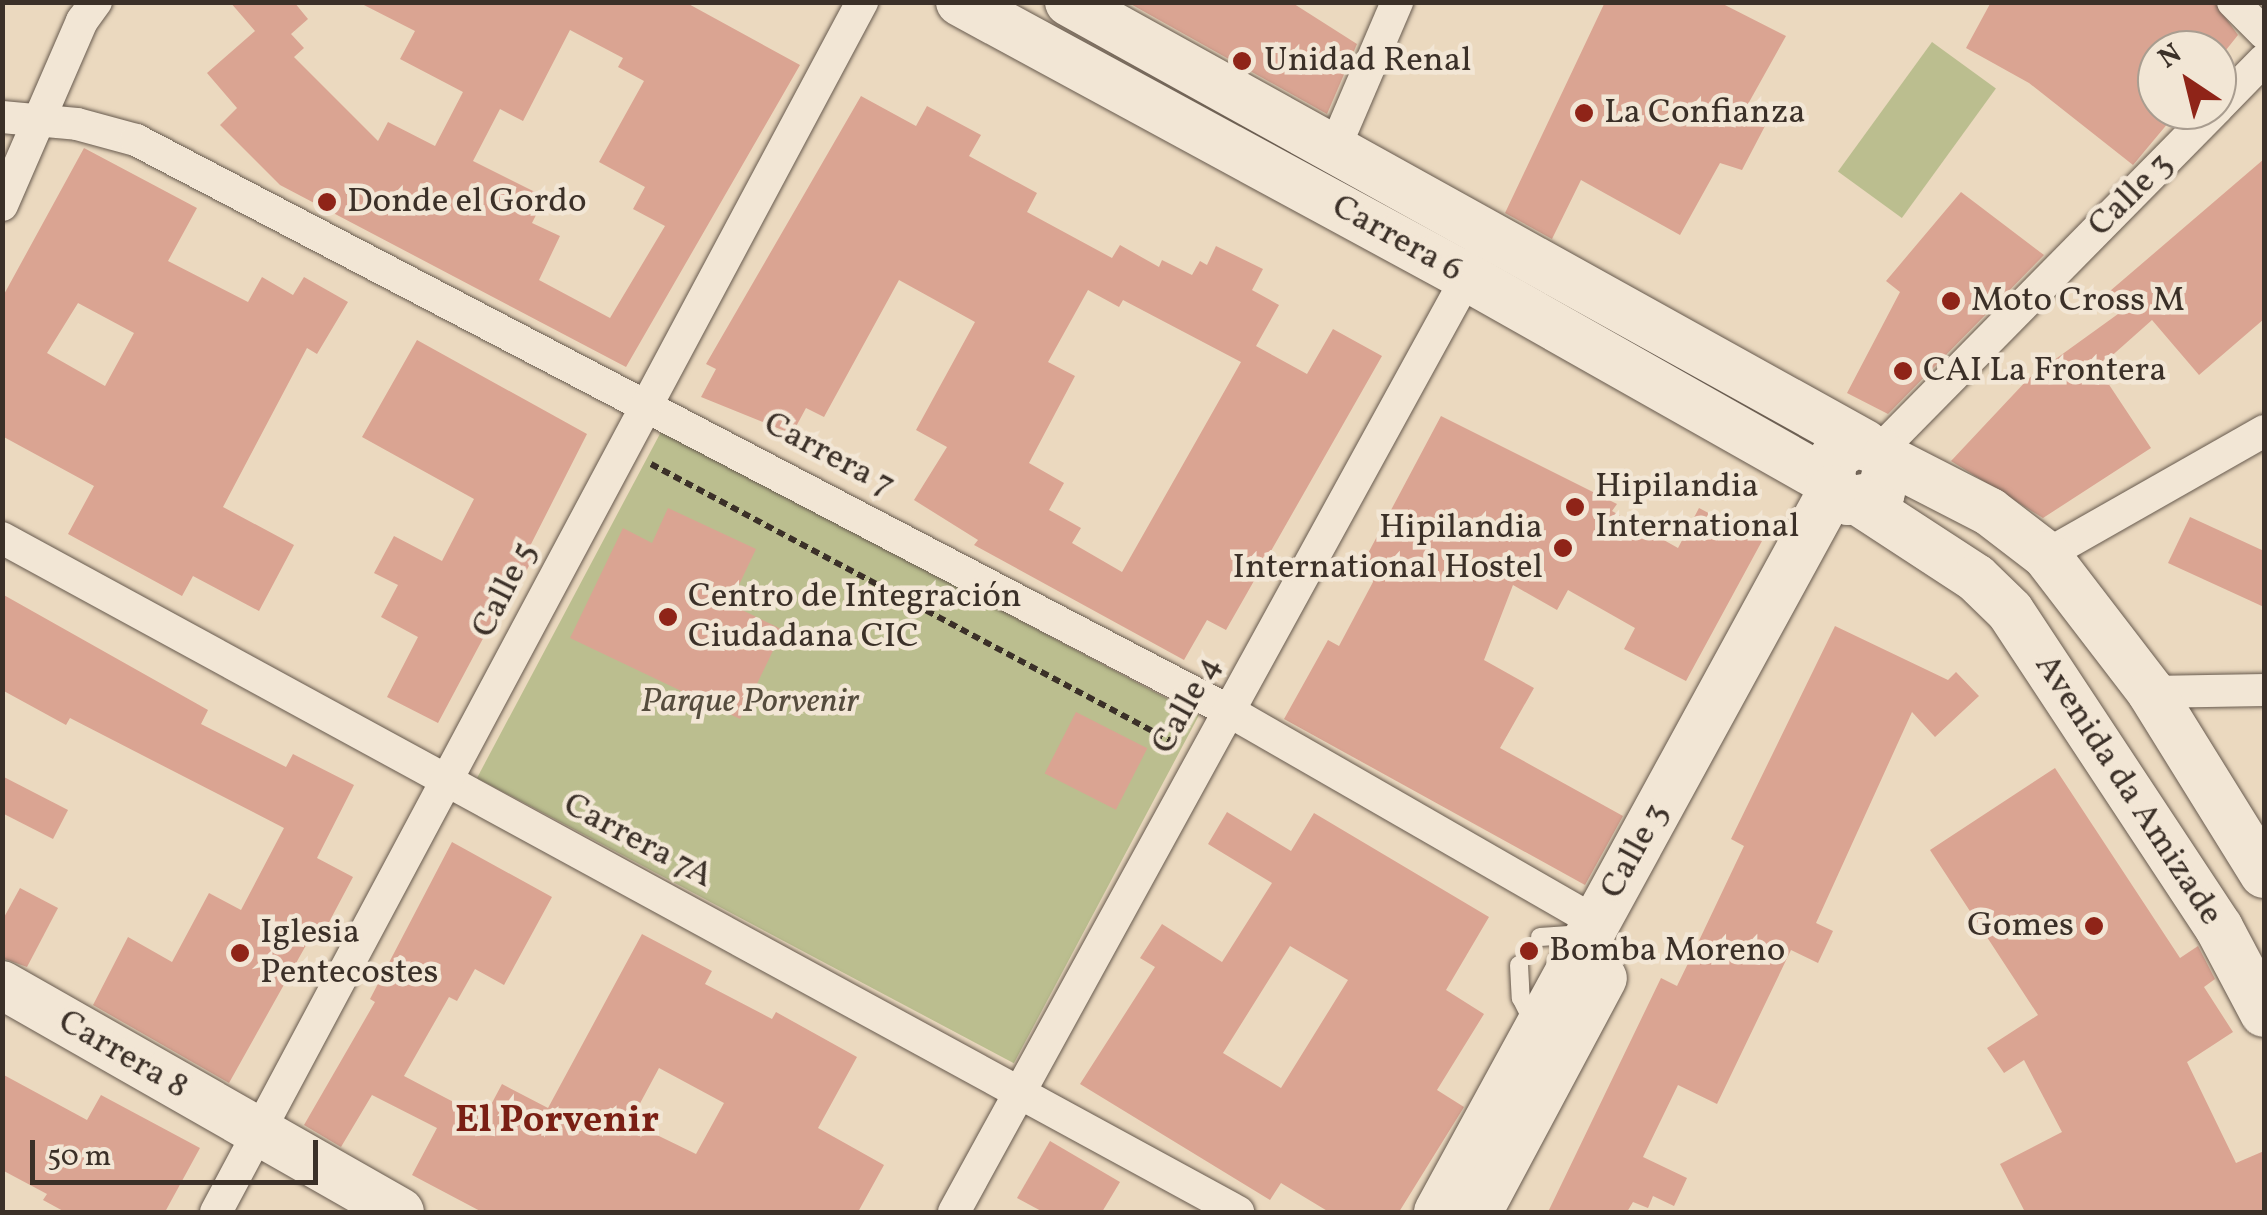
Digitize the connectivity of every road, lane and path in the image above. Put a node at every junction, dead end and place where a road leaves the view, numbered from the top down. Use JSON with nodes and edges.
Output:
{"nodes":[{"id":1,"x":96,"y":2,"type":"edge"},
{"id":2,"x":862,"y":2,"type":"edge"},
{"id":3,"x":960,"y":2,"type":"edge"},
{"id":4,"x":1069,"y":2,"type":"edge"},
{"id":5,"x":1397,"y":2,"type":"edge"},
{"id":6,"x":2232,"y":2,"type":"edge"},
{"id":7,"x":2264,"y":33,"type":"edge"},
{"id":8,"x":2264,"y":60,"type":"edge"},
{"id":9,"x":2237,"y":88,"type":"edge"},
{"id":10,"x":2,"y":117,"type":"edge"},
{"id":11,"x":42,"y":125,"type":"junction"},
{"id":12,"x":2195,"y":130,"type":"edge"},
{"id":13,"x":1335,"y":148,"type":"junction"},
{"id":14,"x":2,"y":205,"type":"edge"},
{"id":15,"x":1490,"y":236,"type":"junction"},
{"id":16,"x":1467,"y":277,"type":"junction"},
{"id":17,"x":647,"y":404,"type":"junction"},
{"id":18,"x":2264,"y":430,"type":"edge"},
{"id":19,"x":624,"y":450,"type":"junction"},
{"id":20,"x":1876,"y":451,"type":"junction"},
{"id":21,"x":1846,"y":494,"type":"junction"},
{"id":22,"x":2,"y":538,"type":"edge"},
{"id":23,"x":2038,"y":547,"type":"junction"},
{"id":24,"x":1976,"y":578,"type":"joint"},
{"id":25,"x":2264,"y":690,"type":"edge"},
{"id":26,"x":2150,"y":692,"type":"junction"},
{"id":27,"x":1229,"y":711,"type":"junction"},
{"id":28,"x":1164,"y":755,"type":"dead end"},
{"id":29,"x":448,"y":784,"type":"junction"},
{"id":30,"x":2264,"y":874,"type":"edge"},
{"id":31,"x":1593,"y":928,"type":"junction"},
{"id":32,"x":1540,"y":937,"type":"dead end"},
{"id":33,"x":1519,"y":964,"type":"dead end"},
{"id":34,"x":2,"y":985,"type":"edge"},
{"id":35,"x":2264,"y":1014,"type":"edge"},
{"id":36,"x":1538,"y":1030,"type":"junction"},
{"id":37,"x":1018,"y":1096,"type":"junction"},
{"id":38,"x":260,"y":1134,"type":"junction"},
{"id":39,"x":216,"y":1212,"type":"edge"},
{"id":40,"x":400,"y":1212,"type":"edge"},
{"id":41,"x":954,"y":1212,"type":"edge"},
{"id":42,"x":1238,"y":1212,"type":"edge"},
{"id":43,"x":1438,"y":1212,"type":"edge"},
{"id":44,"x":1478,"y":1212,"type":"edge"}],
"edges":[{"from":1,"to":11,"type":"street"},
{"from":2,"to":17,"type":"street","name":"Calle 5"},
{"from":3,"to":16,"type":"main road","name":"Carrera 6"},
{"from":4,"to":13,"type":"main road","name":"Carrera 6"},
{"from":5,"to":13,"type":"street"},
{"from":6,"to":7,"type":"street"},
{"from":8,"to":9,"type":"street","name":"Calle 3"},
{"from":10,"to":11,"type":"street","name":"Carrera 7"},
{"from":11,"to":14,"type":"street"},
{"from":11,"to":17,"type":"street","name":"Carrera 7"},
{"from":12,"to":20,"type":"street","name":"Calle 3"},
{"from":13,"to":15,"type":"main road","name":"Carrera 6"},
{"from":15,"to":16,"type":"street","name":"Calle 4"},
{"from":15,"to":20,"type":"main road","name":"Carrera 6"},
{"from":16,"to":21,"type":"main road","name":"Carrera 6"},
{"from":16,"to":27,"type":"street","name":"Calle 4"},
{"from":17,"to":19,"type":"street","name":"Calle 5"},
{"from":17,"to":27,"type":"street","name":"Carrera 7"},
{"from":18,"to":23,"type":"street"},
{"from":19,"to":28,"type":"path"},
{"from":19,"to":29,"type":"street","name":"Calle 5"},
{"from":20,"to":21,"type":"main road"},
{"from":20,"to":23,"type":"main road","name":"Carrera 6"},
{"from":21,"to":24,"type":"main road","name":"Carrera 6"},
{"from":21,"to":31,"type":"main road","name":"Calle 3"},
{"from":21,"to":44,"type":"main road","name":"Calle 3"},
{"from":22,"to":29,"type":"street","name":"Carrera 7A"},
{"from":23,"to":26,"type":"main road","name":"Avenida da Amizade"},
{"from":24,"to":35,"type":"main road","name":"Avenida da Amizade"},
{"from":25,"to":26,"type":"street"},
{"from":26,"to":30,"type":"main road","name":"Avenida da Amizade"},
{"from":27,"to":31,"type":"street","name":"Carrera 7"},
{"from":27,"to":37,"type":"street","name":"Calle 4"},
{"from":29,"to":37,"type":"street","name":"Carrera 7A"},
{"from":29,"to":38,"type":"street","name":"Calle 5"},
{"from":31,"to":32,"type":"lane"},
{"from":31,"to":36,"type":"main road","name":"Calle 3"},
{"from":33,"to":36,"type":"lane"},
{"from":34,"to":38,"type":"main road","name":"Carrera 8"},
{"from":36,"to":43,"type":"main road","name":"Calle 3"},
{"from":37,"to":41,"type":"street","name":"Calle 4"},
{"from":37,"to":42,"type":"street","name":"Carrera 7A"},
{"from":38,"to":39,"type":"street","name":"Calle 5"},
{"from":38,"to":40,"type":"main road","name":"Carrera 8"}]}
